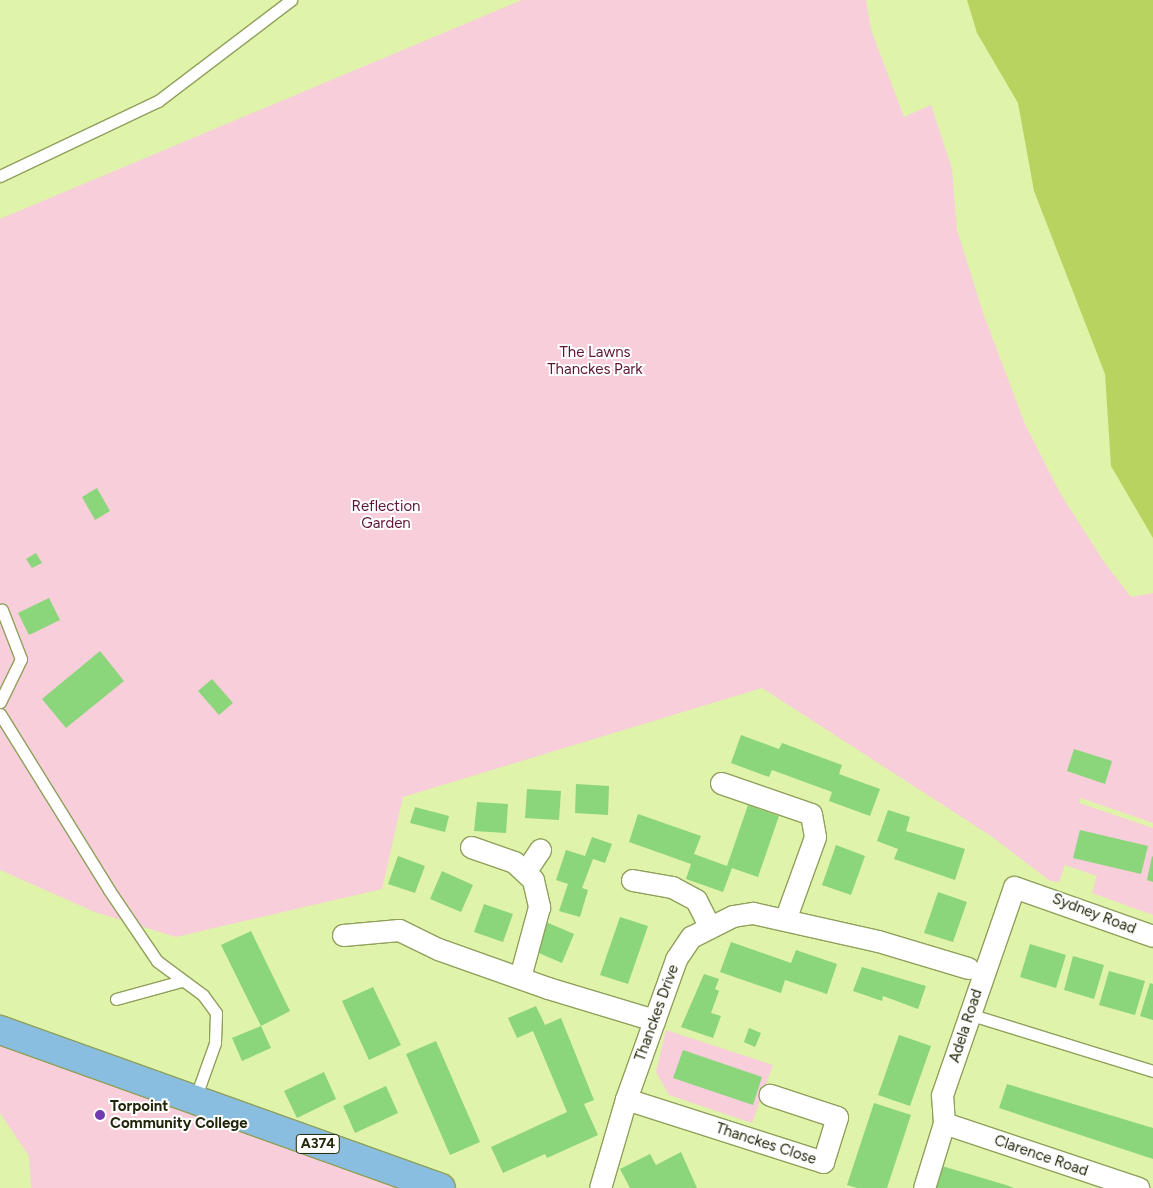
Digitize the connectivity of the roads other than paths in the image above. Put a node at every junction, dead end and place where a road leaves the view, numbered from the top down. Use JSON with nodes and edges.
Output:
{"nodes":[{"id":1,"x":291,"y":0,"type":"edge"},
{"id":2,"x":0,"y":176,"type":"edge"},
{"id":3,"x":2,"y":610,"type":"dead end"},
{"id":4,"x":0,"y":702,"type":"edge"},
{"id":5,"x":0,"y":714,"type":"edge"},
{"id":6,"x":721,"y":783,"type":"dead end"},
{"id":7,"x":471,"y":847,"type":"dead end"},
{"id":8,"x":540,"y":850,"type":"dead end"},
{"id":9,"x":525,"y":872,"type":"junction"},
{"id":10,"x":632,"y":880,"type":"dead end"},
{"id":11,"x":1036,"y":892,"type":"joint"},
{"id":12,"x":785,"y":920,"type":"junction"},
{"id":13,"x":709,"y":926,"type":"junction"},
{"id":14,"x":343,"y":936,"type":"dead end"},
{"id":15,"x":1153,"y":936,"type":"edge"},
{"id":16,"x":968,"y":968,"type":"dead end"},
{"id":17,"x":520,"y":978,"type":"junction"},
{"id":18,"x":182,"y":981,"type":"junction"},
{"id":19,"x":116,"y":999,"type":"dead end"},
{"id":20,"x":972,"y":1015,"type":"junction"},
{"id":21,"x":654,"y":1020,"type":"junction"},
{"id":22,"x":0,"y":1030,"type":"edge"},
{"id":23,"x":1153,"y":1071,"type":"edge"},
{"id":24,"x":770,"y":1095,"type":"dead end"},
{"id":25,"x":195,"y":1099,"type":"junction"},
{"id":26,"x":626,"y":1099,"type":"junction"},
{"id":27,"x":944,"y":1124,"type":"junction"},
{"id":28,"x":441,"y":1188,"type":"edge"},
{"id":29,"x":600,"y":1188,"type":"edge"},
{"id":30,"x":924,"y":1188,"type":"edge"},
{"id":31,"x":1138,"y":1188,"type":"edge"}],
"edges":[{"from":1,"to":2,"type":"lane"},
{"from":3,"to":4,"type":"lane"},
{"from":5,"to":18,"type":"lane"},
{"from":6,"to":12,"type":"street"},
{"from":7,"to":9,"type":"street"},
{"from":8,"to":9,"type":"street"},
{"from":9,"to":17,"type":"street"},
{"from":10,"to":13,"type":"street"},
{"from":11,"to":15,"type":"street","name":"Sydney Road"},
{"from":11,"to":20,"type":"street","name":"Adela Road"},
{"from":12,"to":13,"type":"street","name":"Thanckes Drive"},
{"from":12,"to":16,"type":"street","name":"Thanckes Drive"},
{"from":13,"to":21,"type":"street","name":"Thanckes Drive"},
{"from":14,"to":17,"type":"street"},
{"from":17,"to":21,"type":"street"},
{"from":18,"to":19,"type":"lane"},
{"from":18,"to":25,"type":"lane"},
{"from":20,"to":23,"type":"lane"},
{"from":20,"to":27,"type":"street","name":"Adela Road"},
{"from":21,"to":26,"type":"street","name":"Thanckes Drive"},
{"from":22,"to":25,"type":"main road","number":"A374"},
{"from":24,"to":26,"type":"street","name":"Thanckes Close"},
{"from":25,"to":28,"type":"main road","number":"A374"},
{"from":26,"to":29,"type":"street","name":"Thanckes Drive"},
{"from":27,"to":30,"type":"street","name":"Adela Road"},
{"from":27,"to":31,"type":"street","name":"Clarence Road"}]}
